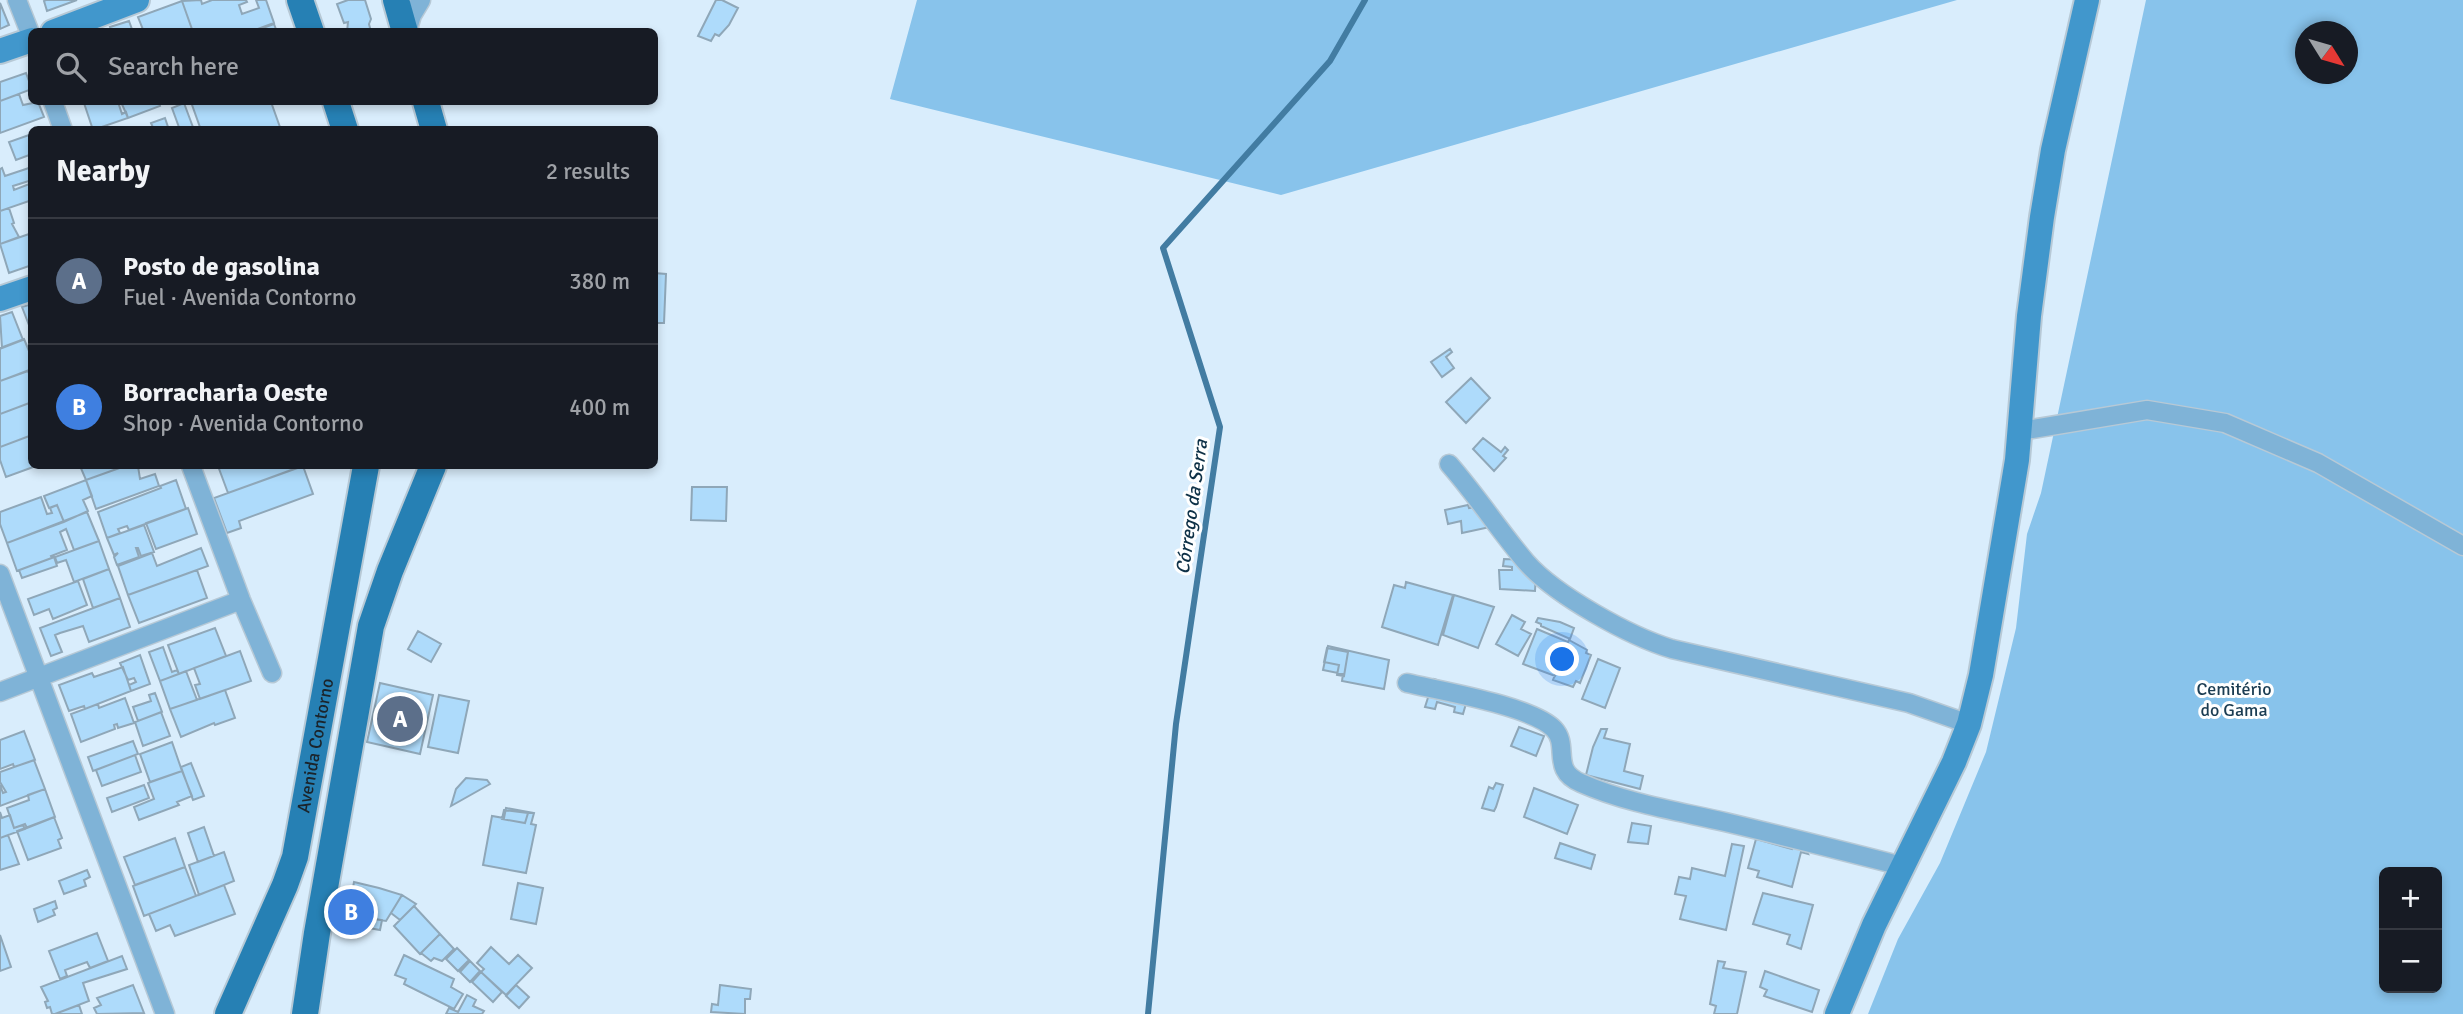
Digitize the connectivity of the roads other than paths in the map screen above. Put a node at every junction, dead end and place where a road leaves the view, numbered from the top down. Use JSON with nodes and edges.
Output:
{"nodes":[{"id":1,"x":17,"y":0,"type":"edge"},
{"id":2,"x":137,"y":0,"type":"edge"},
{"id":3,"x":300,"y":0,"type":"edge"},
{"id":4,"x":396,"y":0,"type":"edge"},
{"id":5,"x":421,"y":0,"type":"edge"},
{"id":6,"x":2087,"y":0,"type":"edge"},
{"id":7,"x":64,"y":28,"type":"edge"},
{"id":8,"x":310,"y":28,"type":"edge"},
{"id":9,"x":405,"y":28,"type":"edge"},
{"id":10,"x":407,"y":28,"type":"edge"},
{"id":11,"x":28,"y":29,"type":"edge"},
{"id":12,"x":28,"y":40,"type":"edge"},
{"id":13,"x":0,"y":51,"type":"edge"},
{"id":14,"x":54,"y":105,"type":"edge"},
{"id":15,"x":338,"y":105,"type":"edge"},
{"id":16,"x":427,"y":105,"type":"edge"},
{"id":17,"x":62,"y":126,"type":"edge"},
{"id":18,"x":344,"y":126,"type":"edge"},
{"id":19,"x":433,"y":126,"type":"edge"},
{"id":20,"x":28,"y":289,"type":"edge"},
{"id":21,"x":0,"y":299,"type":"edge"},
{"id":22,"x":2020,"y":431,"type":"junction"},
{"id":23,"x":1449,"y":464,"type":"dead end"},
{"id":24,"x":192,"y":469,"type":"edge"},
{"id":25,"x":365,"y":469,"type":"edge"},
{"id":26,"x":432,"y":469,"type":"edge"},
{"id":27,"x":2463,"y":546,"type":"edge"},
{"id":28,"x":347,"y":565,"type":"junction"},
{"id":29,"x":0,"y":574,"type":"edge"},
{"id":30,"x":241,"y":600,"type":"junction"},
{"id":31,"x":375,"y":611,"type":"junction"},
{"id":32,"x":272,"y":673,"type":"dead end"},
{"id":33,"x":37,"y":678,"type":"junction"},
{"id":34,"x":1407,"y":683,"type":"dead end"},
{"id":35,"x":0,"y":692,"type":"edge"},
{"id":36,"x":1969,"y":723,"type":"junction"},
{"id":37,"x":311,"y":766,"type":"junction"},
{"id":38,"x":339,"y":813,"type":"junction"},
{"id":39,"x":1902,"y":866,"type":"junction"},
{"id":40,"x":165,"y":1014,"type":"edge"},
{"id":41,"x":228,"y":1014,"type":"edge"},
{"id":42,"x":305,"y":1014,"type":"edge"},
{"id":43,"x":1837,"y":1014,"type":"edge"}],
"edges":[{"from":1,"to":11,"type":"street"},
{"from":2,"to":7,"type":"street"},
{"from":3,"to":8,"type":"main road"},
{"from":4,"to":9,"type":"main road"},
{"from":5,"to":10,"type":"street"},
{"from":6,"to":22,"type":"street"},
{"from":12,"to":13,"type":"street"},
{"from":14,"to":17,"type":"street"},
{"from":15,"to":18,"type":"main road"},
{"from":16,"to":19,"type":"main road"},
{"from":20,"to":21,"type":"street"},
{"from":22,"to":27,"type":"street"},
{"from":22,"to":36,"type":"street"},
{"from":23,"to":36,"type":"street"},
{"from":24,"to":30,"type":"street"},
{"from":25,"to":28,"type":"main road","name":"Avenida Contorno"},
{"from":26,"to":31,"type":"main road","name":"Avenida Contorno"},
{"from":28,"to":31,"type":"main road"},
{"from":28,"to":37,"type":"main road","name":"Avenida Contorno"},
{"from":29,"to":33,"type":"street"},
{"from":30,"to":32,"type":"street"},
{"from":30,"to":33,"type":"street"},
{"from":31,"to":38,"type":"main road","name":"Avenida Contorno"},
{"from":33,"to":35,"type":"street"},
{"from":33,"to":40,"type":"street"},
{"from":34,"to":39,"type":"street"},
{"from":36,"to":39,"type":"street"},
{"from":37,"to":38,"type":"main road"},
{"from":37,"to":41,"type":"main road","name":"Avenida Contorno"},
{"from":38,"to":42,"type":"main road","name":"Avenida Contorno"},
{"from":39,"to":43,"type":"street"}]}
